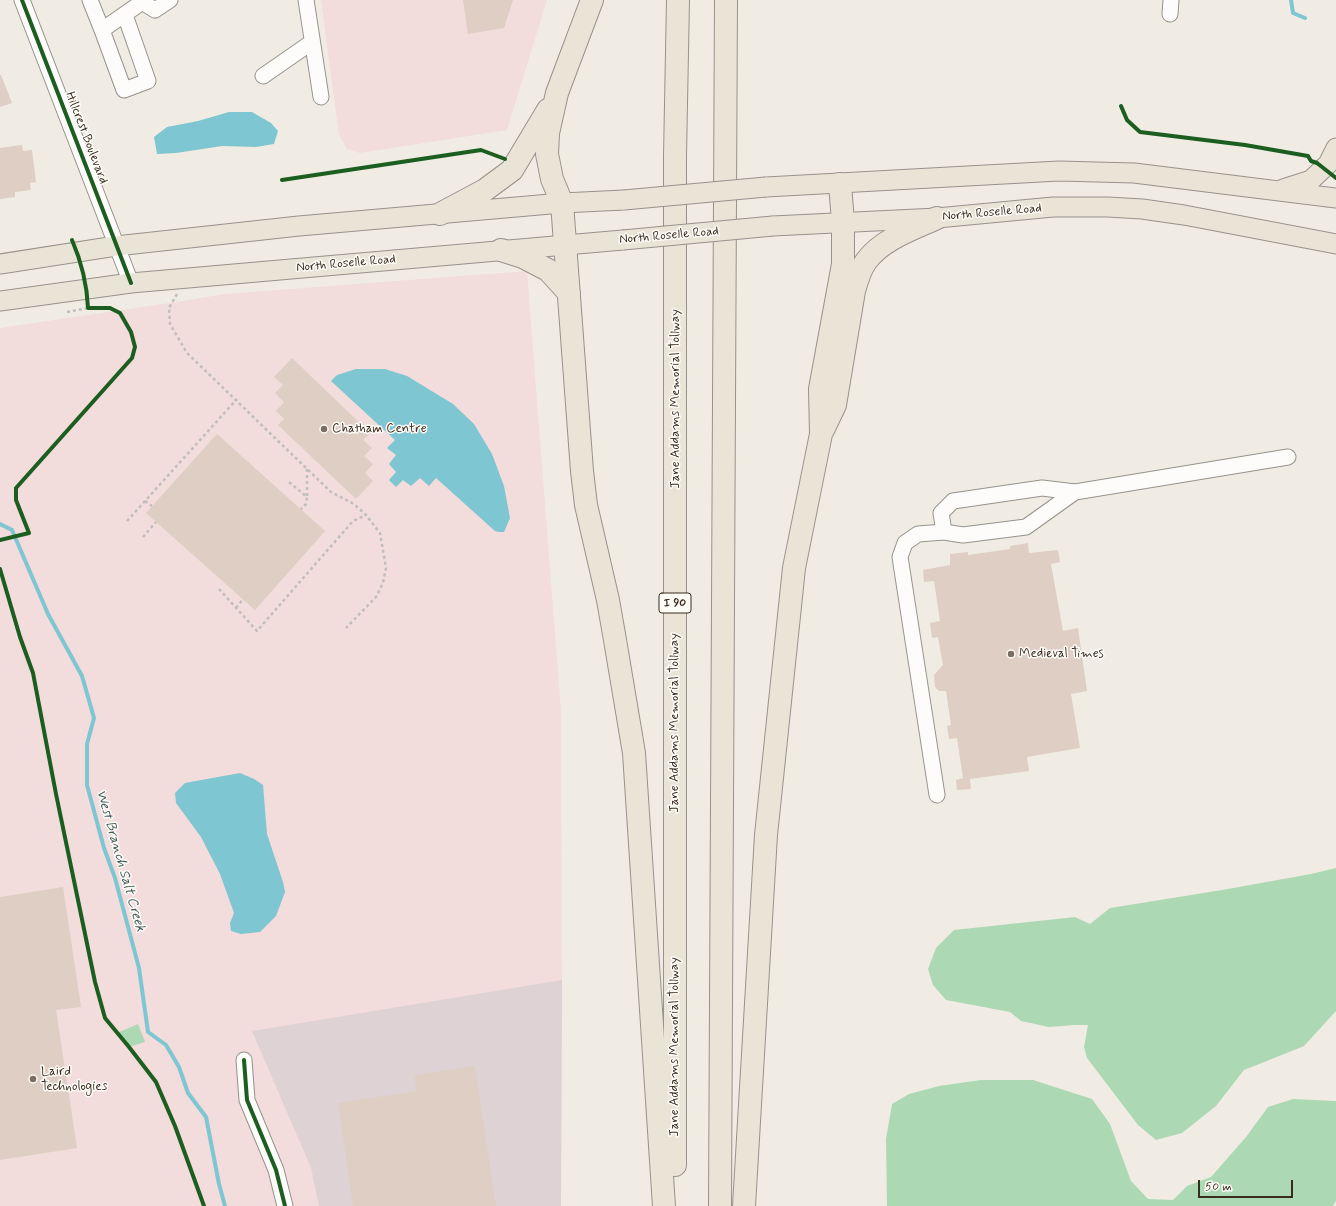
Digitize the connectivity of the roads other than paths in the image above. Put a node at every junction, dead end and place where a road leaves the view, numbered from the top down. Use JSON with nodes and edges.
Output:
{"nodes":[{"id":1,"x":22,"y":0,"type":"edge"},
{"id":2,"x":90,"y":0,"type":"edge"},
{"id":3,"x":170,"y":0,"type":"edge"},
{"id":4,"x":306,"y":0,"type":"edge"},
{"id":5,"x":592,"y":0,"type":"edge"},
{"id":6,"x":678,"y":0,"type":"edge"},
{"id":7,"x":726,"y":0,"type":"edge"},
{"id":8,"x":144,"y":1,"type":"edge"},
{"id":9,"x":125,"y":15,"type":"junction"},
{"id":10,"x":102,"y":30,"type":"junction"},
{"id":11,"x":312,"y":42,"type":"junction"},
{"id":12,"x":263,"y":76,"type":"dead end"},
{"id":13,"x":557,"y":93,"type":"junction"},
{"id":14,"x":321,"y":97,"type":"dead end"},
{"id":15,"x":1336,"y":148,"type":"edge"},
{"id":16,"x":840,"y":184,"type":"junction"},
{"id":17,"x":1278,"y":190,"type":"junction"},
{"id":18,"x":1336,"y":198,"type":"edge"},
{"id":19,"x":562,"y":203,"type":"junction"},
{"id":20,"x":440,"y":214,"type":"junction"},
{"id":21,"x":937,"y":218,"type":"junction"},
{"id":22,"x":843,"y":222,"type":"junction"},
{"id":23,"x":1336,"y":244,"type":"edge"},
{"id":24,"x":565,"y":245,"type":"junction"},
{"id":25,"x":116,"y":246,"type":"junction"},
{"id":26,"x":501,"y":250,"type":"junction"},
{"id":27,"x":0,"y":264,"type":"edge"},
{"id":28,"x":131,"y":283,"type":"junction"},
{"id":29,"x":569,"y":293,"type":"junction"},
{"id":30,"x":0,"y":301,"type":"edge"},
{"id":31,"x":821,"y":434,"type":"junction"},
{"id":32,"x":1288,"y":457,"type":"dead end"},
{"id":33,"x":1075,"y":492,"type":"junction"},
{"id":34,"x":944,"y":532,"type":"junction"},
{"id":35,"x":937,"y":795,"type":"dead end"},
{"id":36,"x":244,"y":1060,"type":"dead end"},
{"id":37,"x":284,"y":1206,"type":"edge"},
{"id":38,"x":664,"y":1206,"type":"edge"},
{"id":39,"x":675,"y":1206,"type":"edge"},
{"id":40,"x":720,"y":1206,"type":"edge"},
{"id":41,"x":744,"y":1206,"type":"edge"}],
"edges":[{"from":1,"to":25,"type":"street","name":"Hillcrest Boulevard"},
{"from":2,"to":10,"type":"street"},
{"from":3,"to":8,"type":"street"},
{"from":4,"to":11,"type":"street"},
{"from":5,"to":13,"type":"highway"},
{"from":6,"to":39,"type":"highway","name":"Jane Addams Memorial Tollway","number":"I 90"},
{"from":7,"to":40,"type":"highway"},
{"from":8,"to":9,"type":"street"},
{"from":9,"to":10,"type":"street"},
{"from":9,"to":10,"type":"street"},
{"from":11,"to":12,"type":"street"},
{"from":11,"to":14,"type":"street"},
{"from":13,"to":19,"type":"highway"},
{"from":13,"to":20,"type":"highway"},
{"from":15,"to":17,"type":"main road"},
{"from":16,"to":17,"type":"main road"},
{"from":16,"to":19,"type":"main road","bridge":true},
{"from":16,"to":22,"type":"highway"},
{"from":17,"to":18,"type":"main road"},
{"from":19,"to":20,"type":"main road"},
{"from":19,"to":24,"type":"highway"},
{"from":20,"to":25,"type":"main road"},
{"from":21,"to":22,"type":"main road","name":"North Roselle Road"},
{"from":21,"to":23,"type":"main road","name":"North Roselle Road"},
{"from":21,"to":31,"type":"highway"},
{"from":22,"to":24,"type":"main road","name":"North Roselle Road","bridge":true},
{"from":22,"to":31,"type":"highway"},
{"from":24,"to":26,"type":"main road","name":"North Roselle Road"},
{"from":24,"to":29,"type":"highway"},
{"from":25,"to":27,"type":"main road"},
{"from":25,"to":28,"type":"street","name":"Hillcrest Boulevard"},
{"from":26,"to":28,"type":"main road","name":"North Roselle Road"},
{"from":26,"to":29,"type":"highway"},
{"from":28,"to":30,"type":"main road","name":"North Roselle Road"},
{"from":29,"to":38,"type":"highway"},
{"from":31,"to":41,"type":"highway"},
{"from":32,"to":33,"type":"street"},
{"from":33,"to":34,"type":"street"},
{"from":33,"to":34,"type":"street"},
{"from":34,"to":35,"type":"street"},
{"from":36,"to":37,"type":"street"}]}
